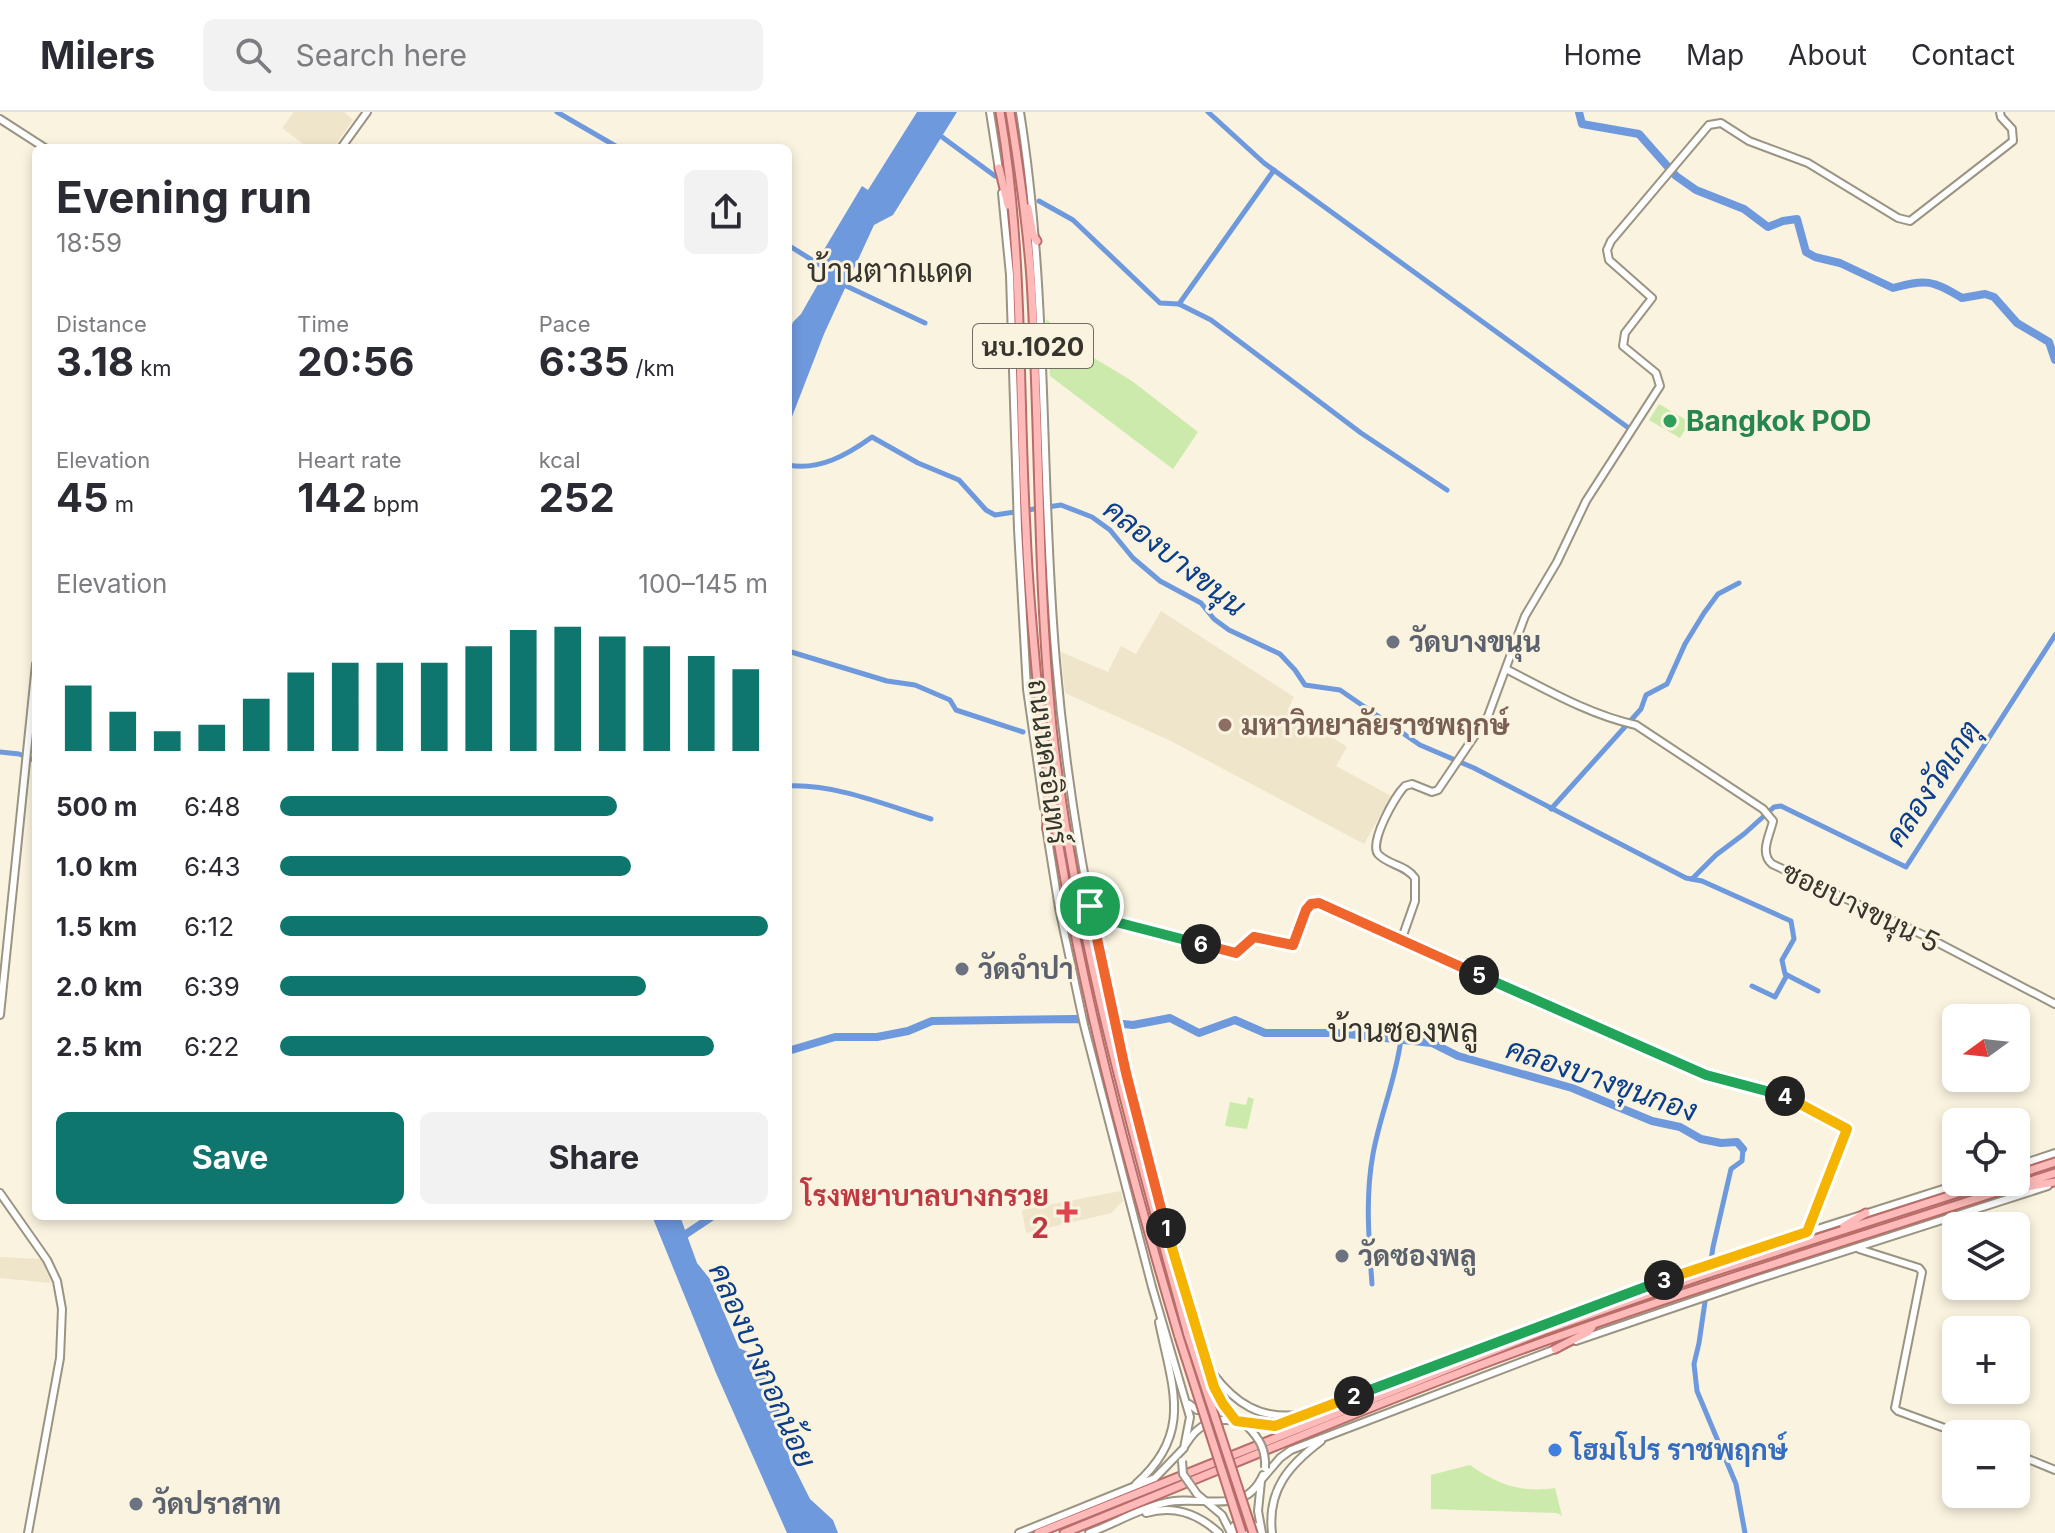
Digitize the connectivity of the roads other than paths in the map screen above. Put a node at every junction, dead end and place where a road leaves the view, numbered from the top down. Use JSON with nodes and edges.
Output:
{"nodes":[{"id":1,"x":367,"y":112,"type":"edge"},
{"id":2,"x":990,"y":112,"type":"edge"},
{"id":3,"x":1010,"y":112,"type":"edge"},
{"id":4,"x":1020,"y":112,"type":"edge"},
{"id":5,"x":2000,"y":112,"type":"edge"},
{"id":6,"x":1000,"y":114,"type":"edge"},
{"id":7,"x":0,"y":119,"type":"edge"},
{"id":8,"x":39,"y":144,"type":"edge"},
{"id":9,"x":344,"y":144,"type":"edge"},
{"id":10,"x":999,"y":168,"type":"junction"},
{"id":11,"x":1022,"y":187,"type":"junction"},
{"id":12,"x":1014,"y":222,"type":"junction"},
{"id":13,"x":1037,"y":241,"type":"junction"},
{"id":14,"x":1042,"y":504,"type":"junction"},
{"id":15,"x":1021,"y":509,"type":"junction"},
{"id":16,"x":1043,"y":513,"type":"junction"},
{"id":17,"x":1022,"y":519,"type":"junction"},
{"id":18,"x":1506,"y":669,"type":"junction"},
{"id":19,"x":32,"y":700,"type":"edge"},
{"id":20,"x":1052,"y":728,"type":"junction"},
{"id":21,"x":1065,"y":755,"type":"junction"},
{"id":22,"x":1047,"y":764,"type":"junction"},
{"id":23,"x":1047,"y":829,"type":"junction"},
{"id":24,"x":1090,"y":906,"type":"junction"},
{"id":25,"x":1112,"y":921,"type":"junction"},
{"id":26,"x":1096,"y":940,"type":"junction"},
{"id":27,"x":1401,"y":941,"type":"junction"},
{"id":28,"x":2055,"y":1004,"type":"edge"},
{"id":29,"x":0,"y":1015,"type":"edge"},
{"id":30,"x":2055,"y":1153,"type":"edge"},
{"id":31,"x":2030,"y":1161,"type":"edge"},
{"id":32,"x":2055,"y":1162,"type":"edge"},
{"id":33,"x":2030,"y":1170,"type":"edge"},
{"id":34,"x":2055,"y":1173,"type":"edge"},
{"id":35,"x":2030,"y":1181,"type":"edge"},
{"id":36,"x":2055,"y":1183,"type":"edge"},
{"id":37,"x":1147,"y":1185,"type":"junction"},
{"id":38,"x":2030,"y":1186,"type":"edge"},
{"id":39,"x":1942,"y":1189,"type":"edge"},
{"id":40,"x":0,"y":1193,"type":"edge"},
{"id":41,"x":1948,"y":1196,"type":"edge"},
{"id":42,"x":1982,"y":1196,"type":"edge"},
{"id":43,"x":1866,"y":1213,"type":"junction"},
{"id":44,"x":1167,"y":1231,"type":"junction"},
{"id":45,"x":1807,"y":1232,"type":"junction"},
{"id":46,"x":1828,"y":1234,"type":"junction"},
{"id":47,"x":1877,"y":1241,"type":"junction"},
{"id":48,"x":1855,"y":1248,"type":"junction"},
{"id":49,"x":1887,"y":1256,"type":"junction"},
{"id":50,"x":1714,"y":1267,"type":"junction"},
{"id":51,"x":1701,"y":1271,"type":"junction"},
{"id":52,"x":1152,"y":1287,"type":"junction"},
{"id":53,"x":1593,"y":1325,"type":"junction"},
{"id":54,"x":1543,"y":1331,"type":"junction"},
{"id":55,"x":1509,"y":1336,"type":"junction"},
{"id":56,"x":1555,"y":1349,"type":"junction"},
{"id":57,"x":1207,"y":1367,"type":"junction"},
{"id":58,"x":1214,"y":1387,"type":"junction"},
{"id":59,"x":1188,"y":1403,"type":"junction"},
{"id":60,"x":1306,"y":1414,"type":"junction"},
{"id":61,"x":1236,"y":1421,"type":"junction"},
{"id":62,"x":1942,"y":1427,"type":"edge"},
{"id":63,"x":1327,"y":1436,"type":"junction"},
{"id":64,"x":1184,"y":1448,"type":"junction"},
{"id":65,"x":2030,"y":1460,"type":"edge"},
{"id":66,"x":2055,"y":1470,"type":"edge"},
{"id":67,"x":1262,"y":1479,"type":"junction"},
{"id":68,"x":1130,"y":1489,"type":"junction"},
{"id":69,"x":1207,"y":1501,"type":"junction"},
{"id":70,"x":1132,"y":1515,"type":"junction"},
{"id":71,"x":1103,"y":1530,"type":"edge"},
{"id":72,"x":1258,"y":1532,"type":"edge"},
{"id":73,"x":28,"y":1533,"type":"edge"},
{"id":74,"x":1019,"y":1533,"type":"edge"},
{"id":75,"x":1038,"y":1533,"type":"edge"},
{"id":76,"x":1064,"y":1533,"type":"edge"},
{"id":77,"x":1089,"y":1533,"type":"edge"},
{"id":78,"x":1219,"y":1533,"type":"edge"},
{"id":79,"x":1232,"y":1533,"type":"edge"},
{"id":80,"x":1242,"y":1533,"type":"edge"},
{"id":81,"x":1272,"y":1533,"type":"edge"}],
"edges":[{"from":1,"to":9,"type":"main road"},
{"from":2,"to":10,"type":"main road","name":"ถนนนครอินทร์","number":"นบ.1020"},
{"from":3,"to":11,"type":"main road","name":"ถนนนครอินทร์","number":"นบ.1020"},
{"from":4,"to":13,"type":"main road","name":"ถนนนครอินทร์","number":"นบ.1020"},
{"from":5,"to":18,"type":"main road"},
{"from":6,"to":12,"type":"main road","name":"ถนนนครอินทร์","number":"นบ.1020"},
{"from":7,"to":8,"type":"main road"},
{"from":10,"to":12,"type":"main road"},
{"from":10,"to":15,"type":"main road","name":"ถนนนครอินทร์","number":"นบ.1020"},
{"from":11,"to":13,"type":"main road"},
{"from":11,"to":14,"type":"main road","name":"ถนนนครอินทร์","number":"นบ.1020"},
{"from":12,"to":15,"type":"main road","name":"ถนนนครอินทร์","number":"นบ.1020"},
{"from":13,"to":14,"type":"main road","name":"ถนนนครอินทร์","number":"นบ.1020"},
{"from":14,"to":16,"type":"main road","name":"ถนนนครอินทร์","number":"นบ.1020"},
{"from":15,"to":17,"type":"main road","name":"ถนนนครอินทร์","number":"นบ.1020"},
{"from":16,"to":20,"type":"main road","name":"ถนนนครอินทร์","number":"นบ.1020"},
{"from":16,"to":21,"type":"main road","name":"ถนนนครอินทร์","number":"นบ.1020"},
{"from":17,"to":22,"type":"main road","name":"ถนนนครอินทร์","number":"นบ.1020"},
{"from":17,"to":23,"type":"main road","name":"ถนนนครอินทร์","number":"นบ.1020"},
{"from":18,"to":27,"type":"main road"},
{"from":18,"to":28,"type":"main road","name":"ซอยบางขนุน 5"},
{"from":19,"to":29,"type":"main road"},
{"from":20,"to":21,"type":"main road"},
{"from":20,"to":37,"type":"main road","name":"ถนนนครอินทร์","number":"นบ.1020"},
{"from":21,"to":24,"type":"main road","name":"ถนนนครอินทร์","number":"นบ.1020"},
{"from":22,"to":23,"type":"main road"},
{"from":22,"to":80,"type":"main road","name":"ถนนนครอินทร์","number":"นบ.1020","bridge":true},
{"from":23,"to":52,"type":"main road","name":"ถนนนครอินทร์","number":"นบ.1020"},
{"from":24,"to":25,"type":"main road"},
{"from":24,"to":26,"type":"main road","name":"ถนนนครอินทร์","number":"นบ.1020"},
{"from":25,"to":26,"type":"main road"},
{"from":25,"to":27,"type":"main road"},
{"from":26,"to":44,"type":"main road","name":"ถนนนครอินทร์","number":"นบ.1020"},
{"from":27,"to":45,"type":"main road"},
{"from":30,"to":31,"type":"main road"},
{"from":32,"to":33,"type":"main road"},
{"from":34,"to":35,"type":"main road"},
{"from":36,"to":38,"type":"main road"},
{"from":36,"to":47,"type":"main road"},
{"from":37,"to":44,"type":"main road"},
{"from":37,"to":72,"type":"main road","name":"ถนนนครอินทร์","number":"นบ.1020","bridge":true},
{"from":39,"to":43,"type":"main road"},
{"from":40,"to":73,"type":"main road"},
{"from":41,"to":46,"type":"main road"},
{"from":42,"to":53,"type":"main road"},
{"from":43,"to":45,"type":"main road"},
{"from":43,"to":46,"type":"main road"},
{"from":44,"to":57,"type":"main road","name":"ถนนนครอินทร์","number":"นบ.1020"},
{"from":45,"to":50,"type":"main road"},
{"from":46,"to":50,"type":"main road"},
{"from":47,"to":48,"type":"main road"},
{"from":47,"to":49,"type":"main road"},
{"from":48,"to":49,"type":"main road"},
{"from":48,"to":56,"type":"main road"},
{"from":49,"to":62,"type":"main road"},
{"from":50,"to":51,"type":"main road"},
{"from":51,"to":54,"type":"main road"},
{"from":51,"to":55,"type":"main road"},
{"from":52,"to":59,"type":"main road","name":"ถนนนครอินทร์","number":"นบ.1020"},
{"from":52,"to":68,"type":"main road"},
{"from":53,"to":56,"type":"main road"},
{"from":53,"to":76,"type":"main road"},
{"from":54,"to":55,"type":"main road"},
{"from":54,"to":75,"type":"main road"},
{"from":55,"to":60,"type":"main road"},
{"from":56,"to":63,"type":"main road"},
{"from":57,"to":58,"type":"main road","name":"ถนนนครอินทร์","number":"นบ.1020"},
{"from":57,"to":60,"type":"main road"},
{"from":58,"to":59,"type":"main road"},
{"from":58,"to":61,"type":"main road","name":"ถนนนครอินทร์","number":"นบ.1020"},
{"from":59,"to":64,"type":"main road","name":"ถนนนครอินทร์","number":"นบ.1020"},
{"from":60,"to":61,"type":"main road"},
{"from":61,"to":64,"type":"main road"},
{"from":61,"to":67,"type":"main road","bridge":true},
{"from":63,"to":67,"type":"main road"},
{"from":63,"to":81,"type":"main road"},
{"from":64,"to":68,"type":"main road"},
{"from":64,"to":69,"type":"main road","bridge":true},
{"from":65,"to":66,"type":"main road"},
{"from":67,"to":69,"type":"main road"},
{"from":67,"to":72,"type":"main road"},
{"from":68,"to":74,"type":"main road"},
{"from":69,"to":70,"type":"main road"},
{"from":69,"to":79,"type":"main road"},
{"from":70,"to":71,"type":"main road"},
{"from":70,"to":78,"type":"main road"},
{"from":71,"to":77,"type":"main road"},
{"from":72,"to":79,"type":"main road"}]}
